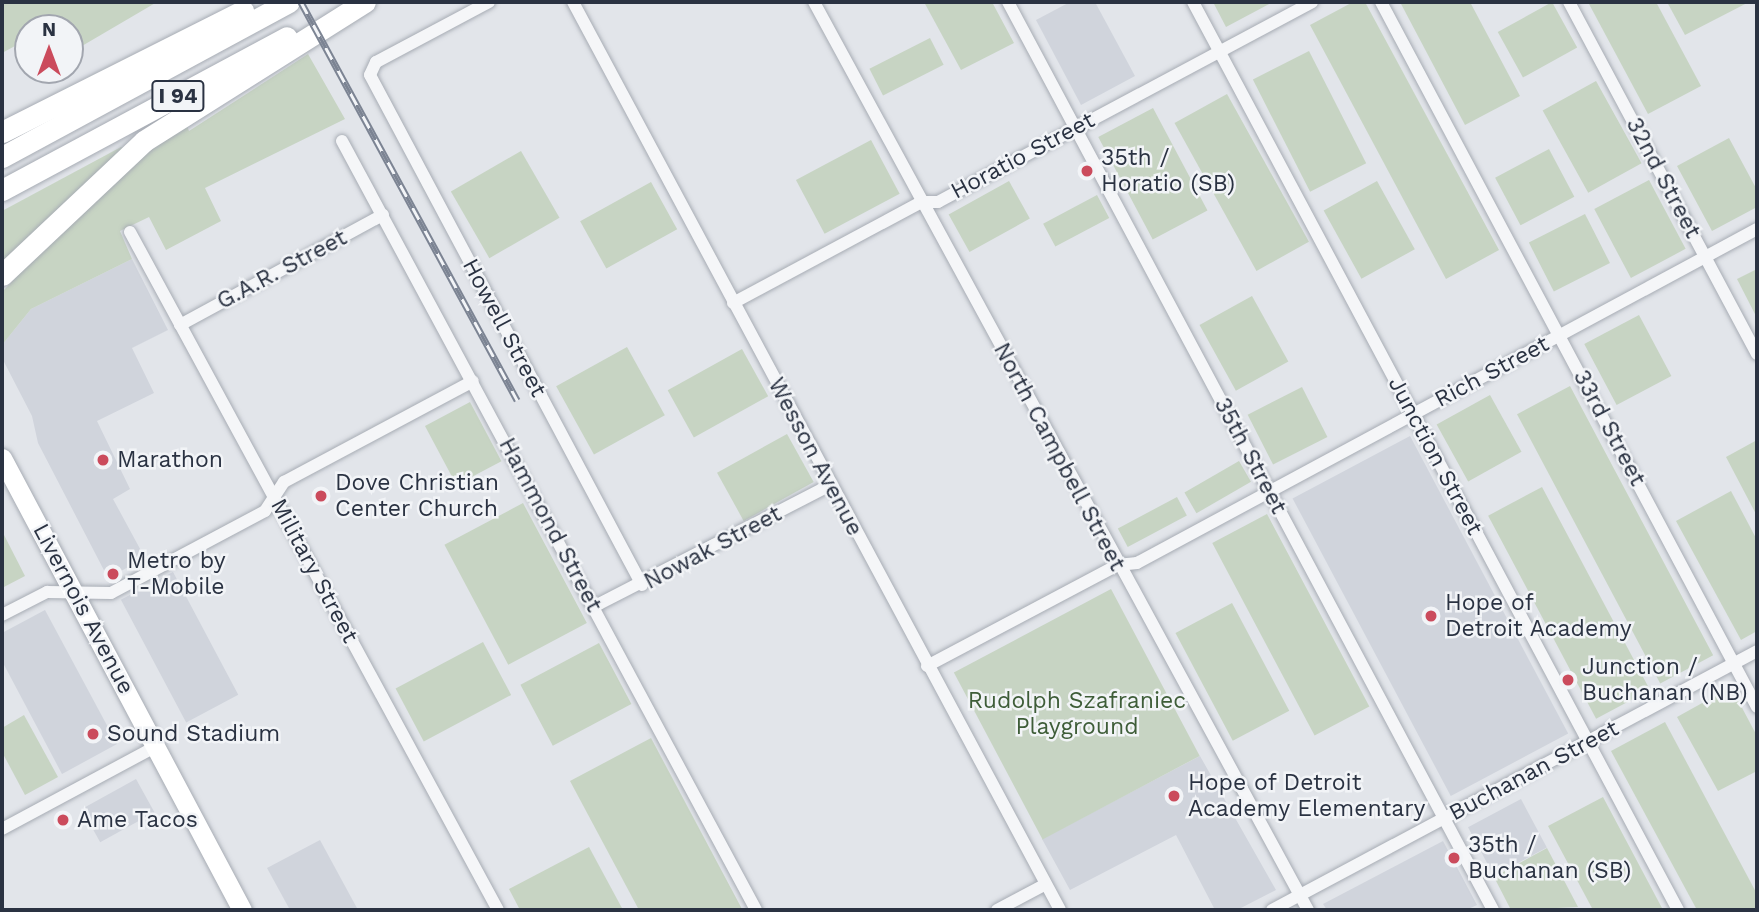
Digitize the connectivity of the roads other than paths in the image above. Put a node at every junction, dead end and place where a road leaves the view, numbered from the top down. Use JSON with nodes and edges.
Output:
{"nodes":[{"id":1,"x":265,"y":2,"type":"edge"},
{"id":2,"x":289,"y":2,"type":"edge"},
{"id":3,"x":353,"y":2,"type":"edge"},
{"id":4,"x":365,"y":2,"type":"edge"},
{"id":5,"x":489,"y":2,"type":"edge"},
{"id":6,"x":573,"y":2,"type":"edge"},
{"id":7,"x":814,"y":2,"type":"edge"},
{"id":8,"x":1008,"y":2,"type":"edge"},
{"id":9,"x":1193,"y":2,"type":"edge"},
{"id":10,"x":1312,"y":2,"type":"edge"},
{"id":11,"x":1381,"y":2,"type":"edge"},
{"id":12,"x":1569,"y":2,"type":"edge"},
{"id":13,"x":1219,"y":51,"type":"junction"},
{"id":14,"x":1076,"y":128,"type":"junction"},
{"id":15,"x":2,"y":132,"type":"edge"},
{"id":16,"x":342,"y":141,"type":"dead end"},
{"id":17,"x":2,"y":157,"type":"edge"},
{"id":18,"x":2,"y":190,"type":"edge"},
{"id":19,"x":921,"y":202,"type":"junction"},
{"id":20,"x":383,"y":215,"type":"junction"},
{"id":21,"x":1757,"y":229,"type":"edge"},
{"id":22,"x":130,"y":232,"type":"dead end"},
{"id":23,"x":1705,"y":258,"type":"junction"},
{"id":24,"x":2,"y":275,"type":"edge"},
{"id":25,"x":733,"y":303,"type":"junction"},
{"id":26,"x":180,"y":325,"type":"junction"},
{"id":27,"x":1559,"y":336,"type":"junction"},
{"id":28,"x":1757,"y":354,"type":"edge"},
{"id":29,"x":473,"y":381,"type":"junction"},
{"id":30,"x":1413,"y":415,"type":"junction"},
{"id":31,"x":2,"y":458,"type":"edge"},
{"id":32,"x":830,"y":485,"type":"junction"},
{"id":33,"x":1269,"y":492,"type":"junction"},
{"id":34,"x":274,"y":497,"type":"junction"},
{"id":35,"x":1118,"y":565,"type":"junction"},
{"id":36,"x":642,"y":585,"type":"junction"},
{"id":37,"x":74,"y":592,"type":"junction"},
{"id":38,"x":593,"y":607,"type":"junction"},
{"id":39,"x":2,"y":615,"type":"edge"},
{"id":40,"x":1757,"y":651,"type":"edge"},
{"id":41,"x":1734,"y":663,"type":"junction"},
{"id":42,"x":927,"y":666,"type":"junction"},
{"id":43,"x":1757,"y":707,"type":"edge"},
{"id":44,"x":1588,"y":742,"type":"junction"},
{"id":45,"x":157,"y":746,"type":"junction"},
{"id":46,"x":1444,"y":819,"type":"junction"},
{"id":47,"x":2,"y":829,"type":"edge"},
{"id":48,"x":1046,"y":884,"type":"junction"},
{"id":49,"x":1300,"y":896,"type":"junction"},
{"id":50,"x":242,"y":910,"type":"edge"},
{"id":51,"x":498,"y":910,"type":"edge"},
{"id":52,"x":756,"y":910,"type":"edge"},
{"id":53,"x":997,"y":910,"type":"edge"},
{"id":54,"x":1060,"y":910,"type":"edge"},
{"id":55,"x":1272,"y":910,"type":"edge"},
{"id":56,"x":1308,"y":910,"type":"edge"},
{"id":57,"x":1493,"y":910,"type":"edge"},
{"id":58,"x":1678,"y":910,"type":"edge"}],
"edges":[{"from":1,"to":15,"type":"highway"},
{"from":2,"to":17,"type":"highway","number":"I 94"},
{"from":3,"to":18,"type":"highway","number":"I 94"},
{"from":4,"to":24,"type":"highway"},
{"from":5,"to":36,"type":"street","name":"Howell Street"},
{"from":6,"to":25,"type":"street","name":"Wesson Avenue"},
{"from":7,"to":19,"type":"street","name":"North Campbell Street"},
{"from":8,"to":14,"type":"street","name":"35th Street"},
{"from":9,"to":13,"type":"street","name":"Junction Street"},
{"from":10,"to":13,"type":"street","name":"Horatio Street"},
{"from":11,"to":27,"type":"street","name":"33rd Street"},
{"from":12,"to":23,"type":"street","name":"32nd Street"},
{"from":13,"to":14,"type":"street","name":"Horatio Street"},
{"from":13,"to":30,"type":"street","name":"Junction Street"},
{"from":14,"to":19,"type":"street","name":"Horatio Street"},
{"from":14,"to":33,"type":"street","name":"35th Street"},
{"from":16,"to":20,"type":"street","name":"Hammond Street"},
{"from":19,"to":25,"type":"street","name":"Horatio Street"},
{"from":19,"to":35,"type":"street","name":"North Campbell Street"},
{"from":20,"to":26,"type":"street","name":"G.A.R. Street"},
{"from":20,"to":29,"type":"street","name":"Hammond Street"},
{"from":21,"to":23,"type":"street","name":"Rich Street"},
{"from":22,"to":26,"type":"street","name":"Military Street"},
{"from":23,"to":27,"type":"street","name":"Rich Street"},
{"from":23,"to":28,"type":"street","name":"32nd Street"},
{"from":25,"to":32,"type":"street","name":"Wesson Avenue"},
{"from":26,"to":34,"type":"street","name":"Military Street"},
{"from":27,"to":30,"type":"street","name":"Rich Street"},
{"from":27,"to":41,"type":"street","name":"33rd Street"},
{"from":29,"to":34,"type":"street"},
{"from":29,"to":38,"type":"street","name":"Hammond Street"},
{"from":30,"to":33,"type":"street","name":"Rich Street"},
{"from":30,"to":44,"type":"street","name":"Junction Street"},
{"from":31,"to":37,"type":"main road","name":"Livernois Avenue"},
{"from":32,"to":36,"type":"street","name":"Nowak Street"},
{"from":32,"to":42,"type":"street","name":"Wesson Avenue"},
{"from":33,"to":35,"type":"street","name":"Rich Street"},
{"from":33,"to":46,"type":"street","name":"35th Street"},
{"from":34,"to":37,"type":"street"},
{"from":34,"to":51,"type":"street","name":"Military Street"},
{"from":35,"to":42,"type":"street","name":"Rich Street"},
{"from":35,"to":49,"type":"street","name":"North Campbell Street"},
{"from":36,"to":38,"type":"street","name":"Nowak Street"},
{"from":37,"to":39,"type":"street"},
{"from":37,"to":45,"type":"main road","name":"Livernois Avenue"},
{"from":38,"to":52,"type":"street","name":"Hammond Street"},
{"from":40,"to":41,"type":"street","name":"Buchanan Street"},
{"from":41,"to":43,"type":"street","name":"33rd Street"},
{"from":41,"to":44,"type":"street","name":"Buchanan Street"},
{"from":42,"to":48,"type":"street","name":"Wesson Avenue"},
{"from":44,"to":46,"type":"street","name":"Buchanan Street"},
{"from":44,"to":58,"type":"street","name":"Junction Street"},
{"from":45,"to":47,"type":"street"},
{"from":45,"to":50,"type":"main road","name":"Livernois Avenue"},
{"from":46,"to":49,"type":"street","name":"Buchanan Street"},
{"from":46,"to":57,"type":"street","name":"35th Street"},
{"from":48,"to":53,"type":"street"},
{"from":48,"to":54,"type":"street","name":"Wesson Avenue"},
{"from":49,"to":55,"type":"street","name":"Buchanan Street"},
{"from":49,"to":56,"type":"street","name":"North Campbell Street"}]}
